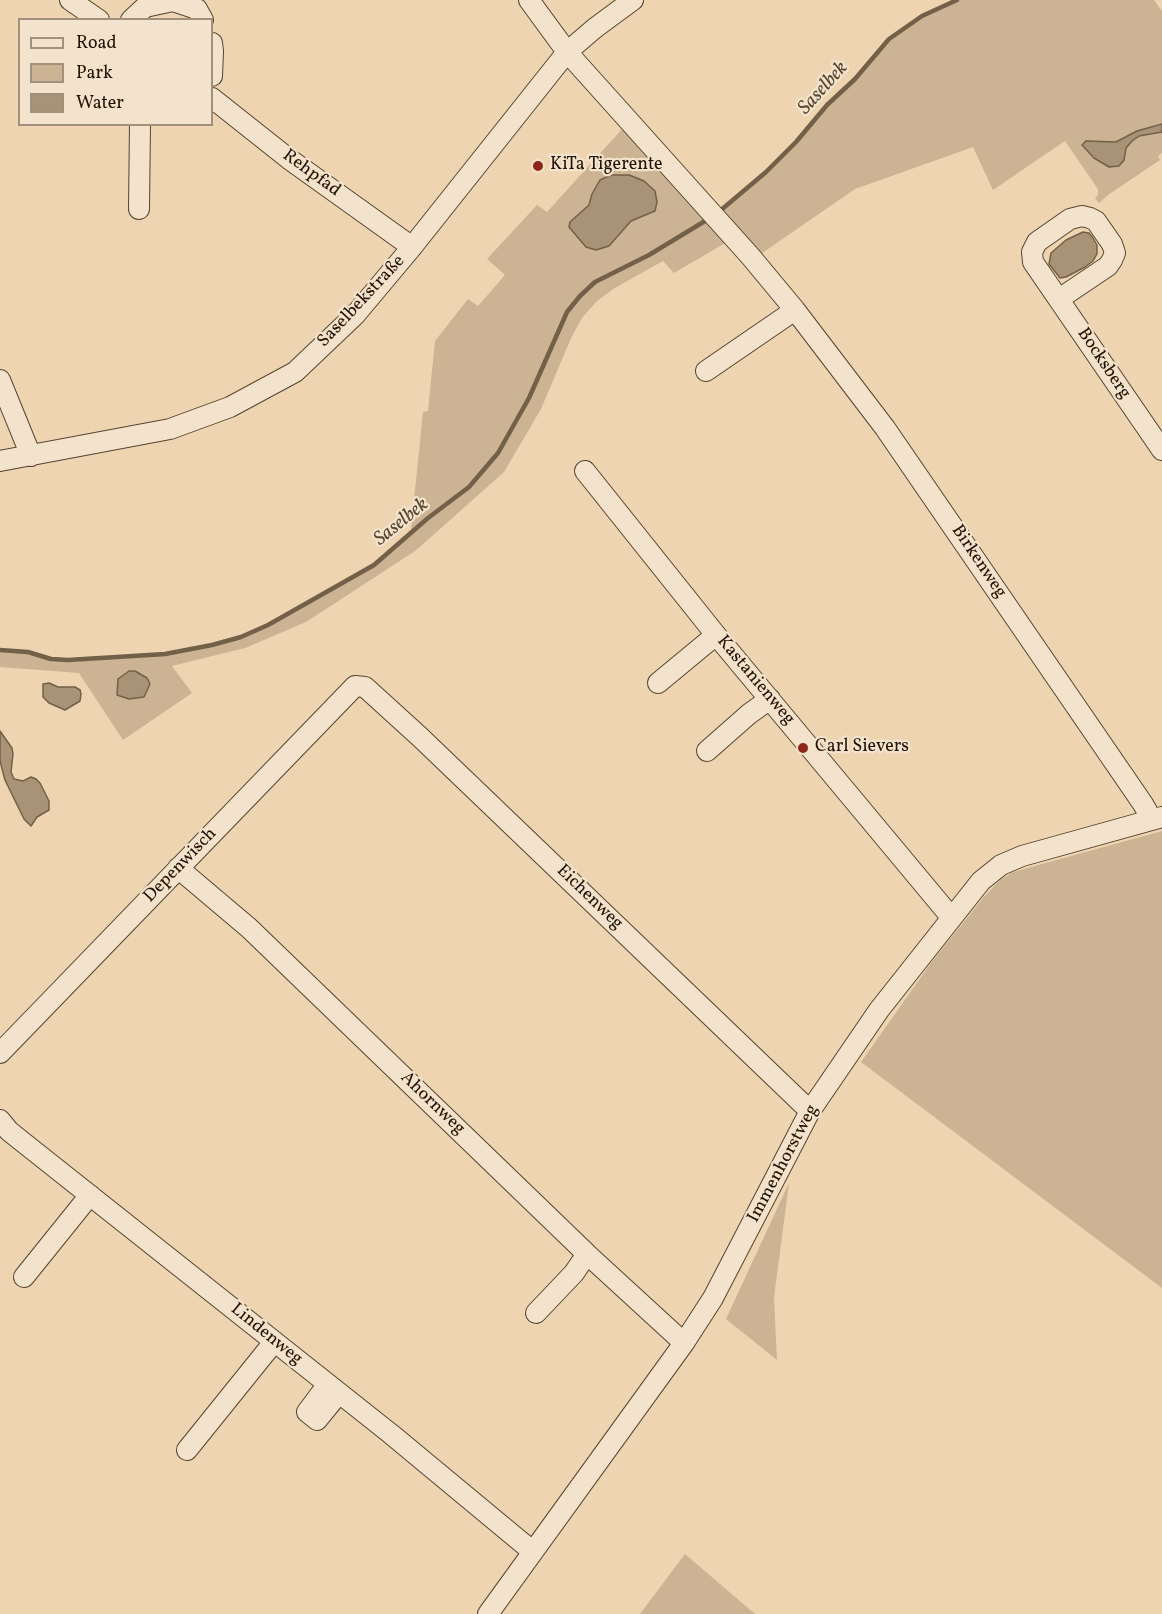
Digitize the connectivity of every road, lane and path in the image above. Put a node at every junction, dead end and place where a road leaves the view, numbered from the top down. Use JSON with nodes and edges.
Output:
{"nodes":[{"id":1,"x":70,"y":0,"type":"edge"},
{"id":2,"x":529,"y":0,"type":"edge"},
{"id":3,"x":633,"y":0,"type":"edge"},
{"id":4,"x":201,"y":10,"type":"edge"},
{"id":5,"x":96,"y":18,"type":"edge"},
{"id":6,"x":133,"y":18,"type":"edge"},
{"id":7,"x":567,"y":52,"type":"junction"},
{"id":8,"x":213,"y":99,"type":"edge"},
{"id":9,"x":140,"y":126,"type":"edge"},
{"id":10,"x":139,"y":209,"type":"dead end"},
{"id":11,"x":412,"y":247,"type":"junction"},
{"id":12,"x":1059,"y":299,"type":"junction"},
{"id":13,"x":795,"y":309,"type":"junction"},
{"id":14,"x":706,"y":371,"type":"dead end"},
{"id":15,"x":0,"y":380,"type":"edge"},
{"id":16,"x":1155,"y":423,"type":"edge"},
{"id":17,"x":1162,"y":450,"type":"edge"},
{"id":18,"x":31,"y":456,"type":"junction"},
{"id":19,"x":0,"y":461,"type":"edge"},
{"id":20,"x":585,"y":471,"type":"dead end"},
{"id":21,"x":716,"y":635,"type":"junction"},
{"id":22,"x":658,"y":683,"type":"dead end"},
{"id":23,"x":365,"y":687,"type":"joint"},
{"id":24,"x":770,"y":699,"type":"junction"},
{"id":25,"x":707,"y":751,"type":"dead end"},
{"id":26,"x":1157,"y":819,"type":"edge"},
{"id":27,"x":178,"y":868,"type":"junction"},
{"id":28,"x":951,"y":917,"type":"junction"},
{"id":29,"x":0,"y":1053,"type":"edge"},
{"id":30,"x":810,"y":1111,"type":"junction"},
{"id":31,"x":3,"y":1131,"type":"edge"},
{"id":32,"x":90,"y":1195,"type":"junction"},
{"id":33,"x":587,"y":1254,"type":"junction"},
{"id":34,"x":24,"y":1277,"type":"dead end"},
{"id":35,"x":536,"y":1313,"type":"dead end"},
{"id":36,"x":274,"y":1342,"type":"junction"},
{"id":37,"x":684,"y":1343,"type":"junction"},
{"id":38,"x":187,"y":1450,"type":"dead end"},
{"id":39,"x":532,"y":1551,"type":"junction"},
{"id":40,"x":488,"y":1614,"type":"edge"}],
"edges":[{"from":1,"to":5,"type":"street"},
{"from":2,"to":7,"type":"street","name":"Birkenweg"},
{"from":3,"to":7,"type":"street","name":"Saselbekstraße"},
{"from":4,"to":6,"type":"street"},
{"from":7,"to":11,"type":"street","name":"Saselbekstraße"},
{"from":7,"to":13,"type":"street","name":"Birkenweg"},
{"from":8,"to":11,"type":"street","name":"Rehpfad"},
{"from":9,"to":10,"type":"street"},
{"from":11,"to":18,"type":"street","name":"Saselbekstraße"},
{"from":12,"to":12,"type":"street","name":"Bocksberg"},
{"from":12,"to":16,"type":"street","name":"Bocksberg"},
{"from":13,"to":14,"type":"street"},
{"from":13,"to":26,"type":"street","name":"Birkenweg"},
{"from":15,"to":18,"type":"street"},
{"from":16,"to":17,"type":"street","name":"Bocksberg"},
{"from":18,"to":19,"type":"street","name":"Saselbekstraße"},
{"from":20,"to":21,"type":"street","name":"Kastanienweg"},
{"from":21,"to":22,"type":"street"},
{"from":21,"to":24,"type":"street","name":"Kastanienweg"},
{"from":23,"to":27,"type":"street","name":"Depenwisch"},
{"from":23,"to":30,"type":"street","name":"Eichenweg"},
{"from":24,"to":25,"type":"street"},
{"from":24,"to":28,"type":"street","name":"Kastanienweg"},
{"from":26,"to":28,"type":"street","name":"Immenhorstweg"},
{"from":27,"to":29,"type":"street","name":"Depenwisch"},
{"from":27,"to":33,"type":"street","name":"Ahornweg"},
{"from":28,"to":30,"type":"street","name":"Immenhorstweg"},
{"from":30,"to":37,"type":"street","name":"Immenhorstweg"},
{"from":31,"to":32,"type":"street","name":"Lindenweg"},
{"from":32,"to":34,"type":"street"},
{"from":32,"to":36,"type":"street","name":"Lindenweg"},
{"from":33,"to":35,"type":"street"},
{"from":33,"to":37,"type":"street","name":"Ahornweg"},
{"from":36,"to":38,"type":"street"},
{"from":36,"to":39,"type":"street","name":"Lindenweg"},
{"from":37,"to":39,"type":"street","name":"Immenhorstweg"},
{"from":39,"to":40,"type":"street","name":"Immenhorstweg"}]}
